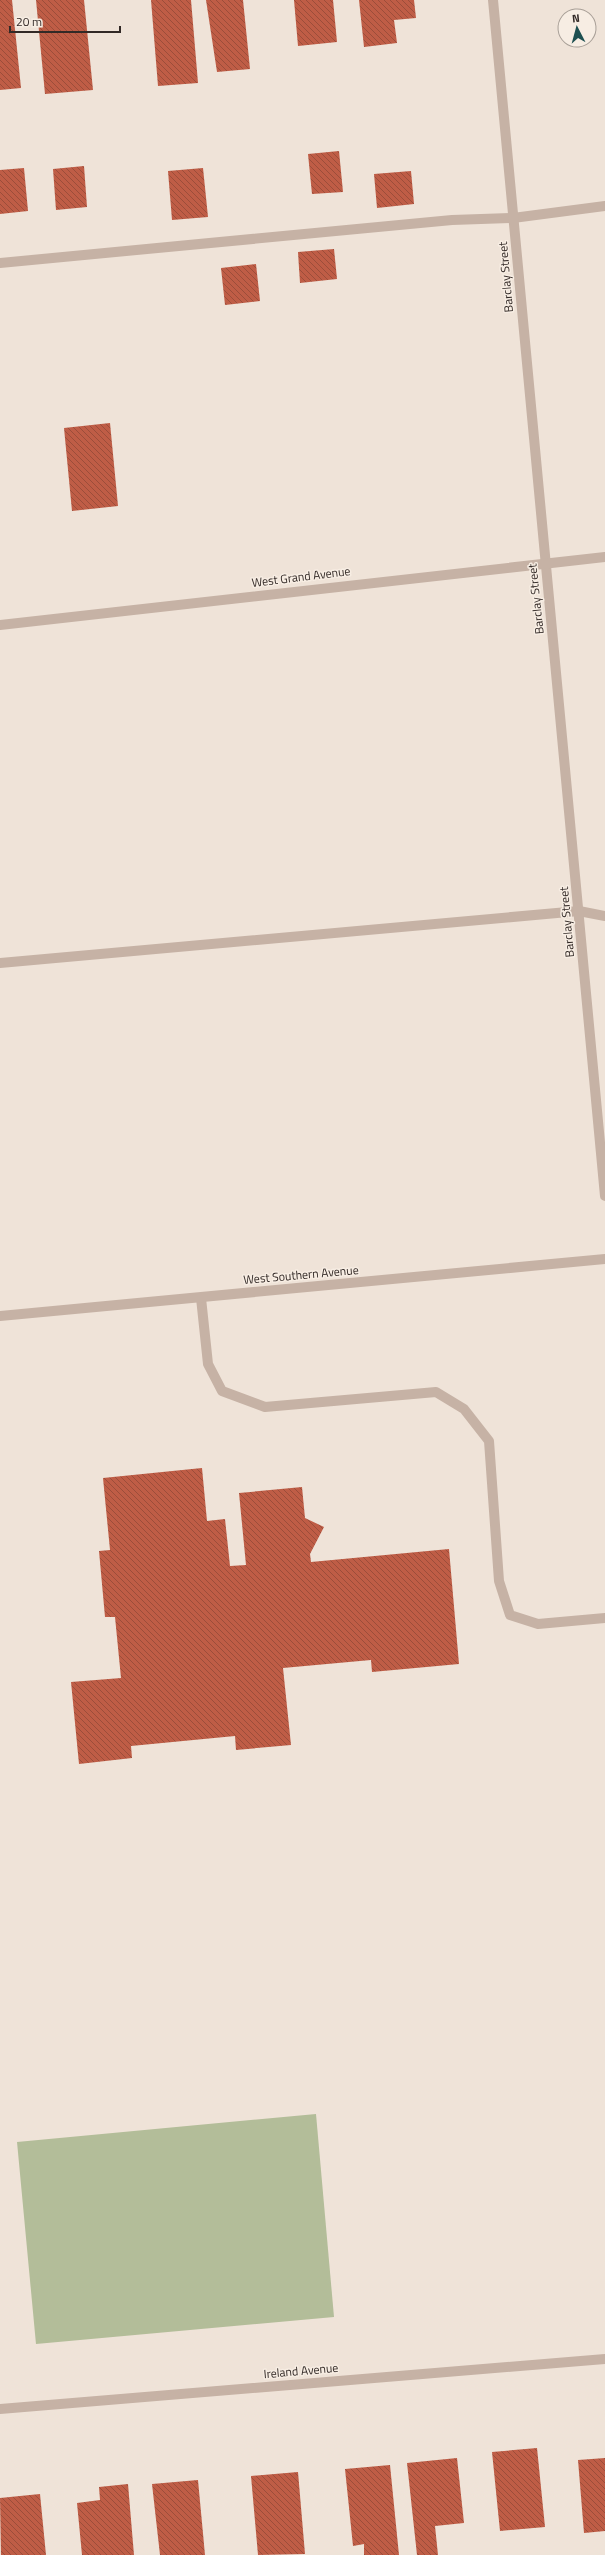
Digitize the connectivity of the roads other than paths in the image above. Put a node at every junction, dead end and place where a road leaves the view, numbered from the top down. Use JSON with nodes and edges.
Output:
{"nodes":[{"id":1,"x":493,"y":0,"type":"edge"},
{"id":2,"x":605,"y":206,"type":"edge"},
{"id":3,"x":513,"y":218,"type":"junction"},
{"id":4,"x":0,"y":263,"type":"edge"},
{"id":5,"x":605,"y":558,"type":"edge"},
{"id":6,"x":545,"y":562,"type":"junction"},
{"id":7,"x":0,"y":625,"type":"edge"},
{"id":8,"x":579,"y":912,"type":"junction"},
{"id":9,"x":605,"y":916,"type":"edge"},
{"id":10,"x":0,"y":963,"type":"edge"},
{"id":11,"x":605,"y":1196,"type":"edge"},
{"id":12,"x":605,"y":1260,"type":"edge"},
{"id":13,"x":201,"y":1298,"type":"junction"},
{"id":14,"x":0,"y":1316,"type":"edge"},
{"id":15,"x":605,"y":1618,"type":"edge"},
{"id":16,"x":605,"y":2359,"type":"edge"},
{"id":17,"x":0,"y":2409,"type":"edge"}],
"edges":[{"from":1,"to":3,"type":"street","name":"Barclay Street"},
{"from":2,"to":3,"type":"street"},
{"from":3,"to":4,"type":"street"},
{"from":3,"to":6,"type":"street","name":"Barclay Street"},
{"from":5,"to":6,"type":"street","name":"West Grand Avenue"},
{"from":6,"to":7,"type":"street","name":"West Grand Avenue"},
{"from":6,"to":8,"type":"street","name":"Barclay Street"},
{"from":8,"to":9,"type":"street"},
{"from":8,"to":10,"type":"street"},
{"from":8,"to":11,"type":"street","name":"Barclay Street"},
{"from":12,"to":13,"type":"street","name":"West Southern Avenue"},
{"from":13,"to":14,"type":"street","name":"West Southern Avenue"},
{"from":13,"to":15,"type":"street"},
{"from":16,"to":17,"type":"street","name":"Ireland Avenue"}]}
